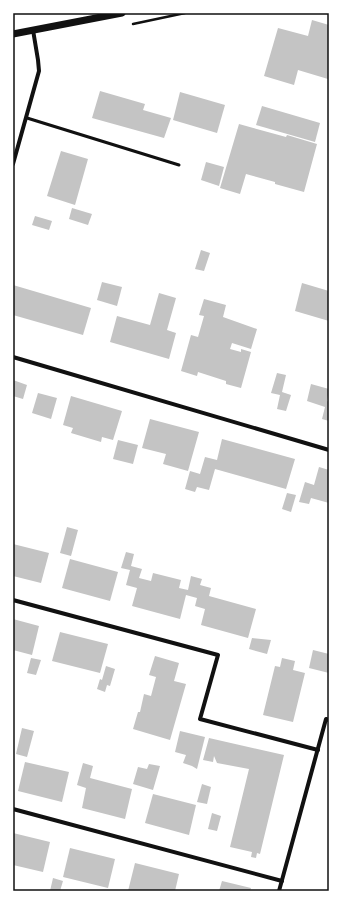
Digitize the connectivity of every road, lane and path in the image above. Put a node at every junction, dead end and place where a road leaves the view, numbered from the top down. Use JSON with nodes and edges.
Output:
{"nodes":[{"id":1,"x":122,"y":13,"type":"edge"},
{"id":2,"x":33,"y":30,"type":"junction"},
{"id":3,"x":13,"y":34,"type":"edge"},
{"id":4,"x":27,"y":118,"type":"junction"},
{"id":5,"x":13,"y":164,"type":"edge"},
{"id":6,"x":179,"y":165,"type":"dead end"},
{"id":7,"x":13,"y":357,"type":"edge"},
{"id":8,"x":329,"y":450,"type":"edge"},
{"id":9,"x":13,"y":600,"type":"edge"},
{"id":10,"x":329,"y":720,"type":"edge"},
{"id":11,"x":318,"y":750,"type":"junction"},
{"id":12,"x":13,"y":809,"type":"edge"},
{"id":13,"x":282,"y":881,"type":"junction"},
{"id":14,"x":279,"y":891,"type":"edge"}],
"edges":[{"from":1,"to":2,"type":"street"},
{"from":2,"to":3,"type":"street"},
{"from":2,"to":4,"type":"street"},
{"from":4,"to":5,"type":"street"},
{"from":4,"to":6,"type":"lane"},
{"from":7,"to":8,"type":"street"},
{"from":9,"to":11,"type":"street"},
{"from":10,"to":11,"type":"street"},
{"from":11,"to":13,"type":"street"},
{"from":12,"to":13,"type":"street"},
{"from":13,"to":14,"type":"street"}]}
